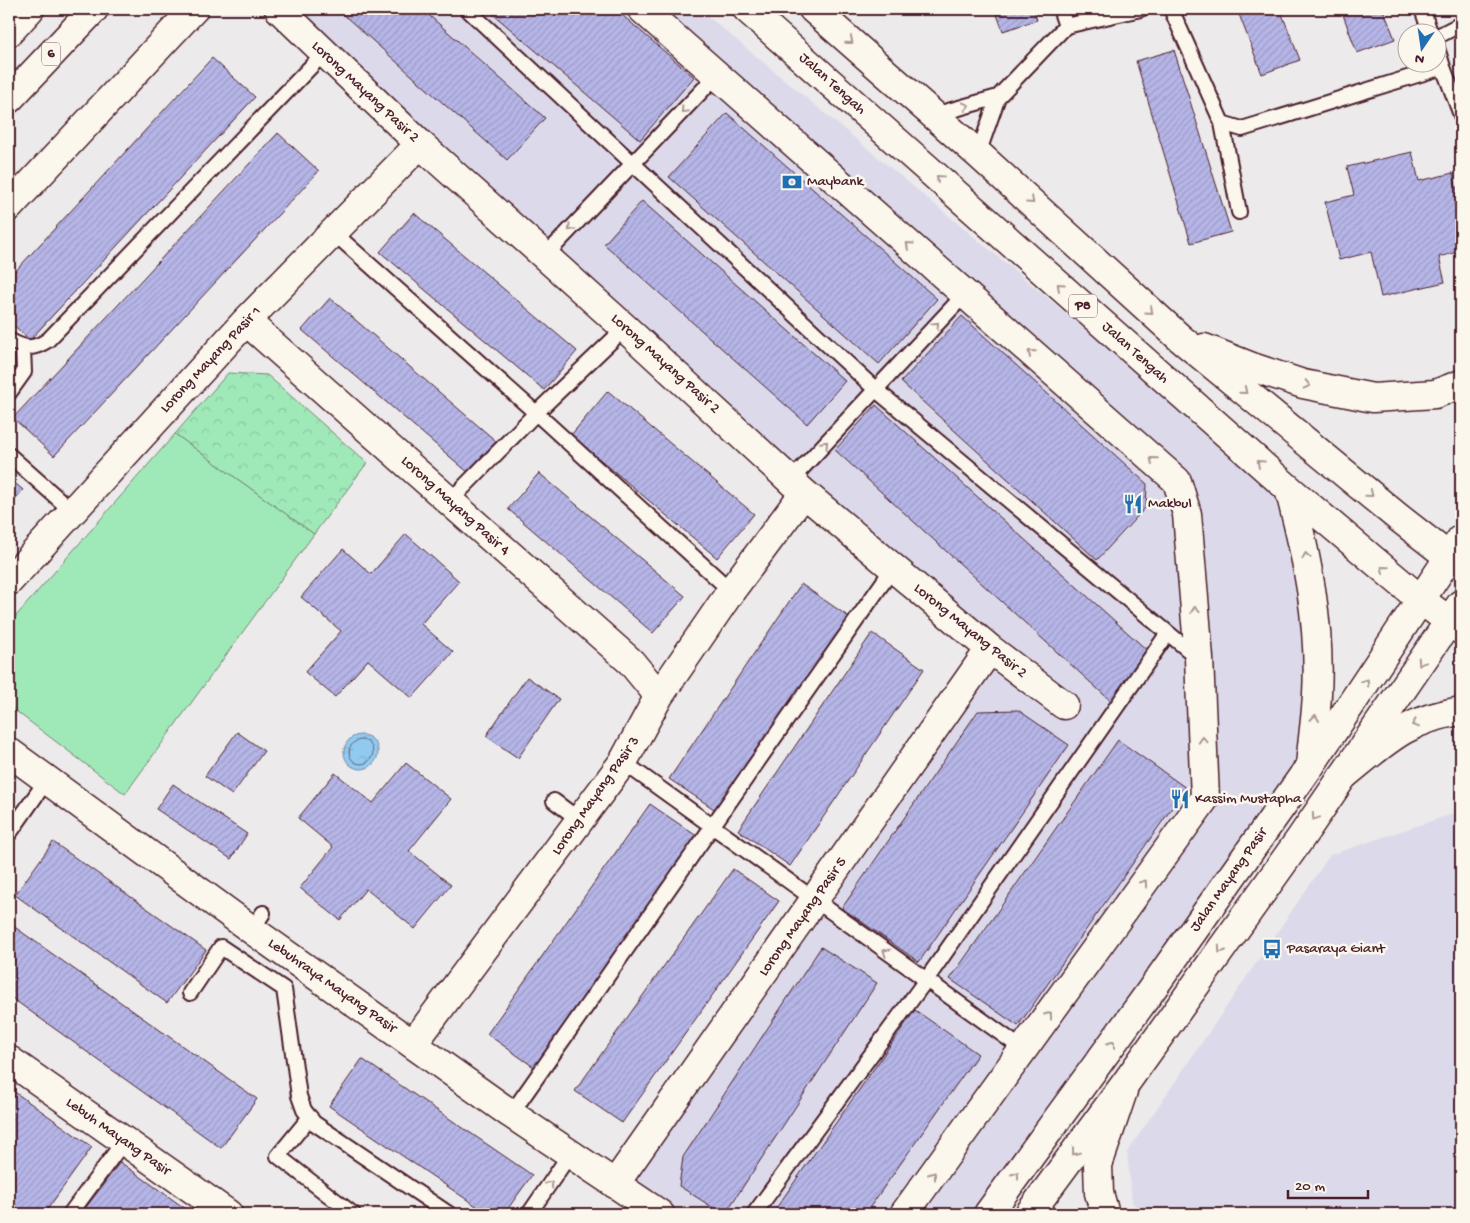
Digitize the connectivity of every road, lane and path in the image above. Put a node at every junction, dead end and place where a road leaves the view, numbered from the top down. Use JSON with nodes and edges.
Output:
{"nodes":[{"id":1,"x":30,"y":9,"type":"edge"},
{"id":2,"x":94,"y":9,"type":"edge"},
{"id":3,"x":194,"y":9,"type":"edge"},
{"id":4,"x":279,"y":9,"type":"edge"},
{"id":5,"x":467,"y":9,"type":"edge"},
{"id":6,"x":642,"y":9,"type":"edge"},
{"id":7,"x":747,"y":9,"type":"edge"},
{"id":8,"x":814,"y":9,"type":"edge"},
{"id":9,"x":1060,"y":9,"type":"edge"},
{"id":10,"x":1141,"y":9,"type":"edge"},
{"id":11,"x":1171,"y":9,"type":"edge"},
{"id":12,"x":1422,"y":9,"type":"edge"},
{"id":13,"x":1427,"y":22,"type":"edge"},
{"id":14,"x":1461,"y":24,"type":"edge"},
{"id":15,"x":1066,"y":26,"type":"junction"},
{"id":16,"x":1448,"y":31,"type":"edge"},
{"id":17,"x":9,"y":32,"type":"edge"},
{"id":18,"x":323,"y":54,"type":"junction"},
{"id":19,"x":1427,"y":72,"type":"edge"},
{"id":20,"x":1445,"y":72,"type":"edge"},
{"id":21,"x":717,"y":74,"type":"junction"},
{"id":22,"x":998,"y":97,"type":"junction"},
{"id":23,"x":9,"y":99,"type":"edge"},
{"id":24,"x":934,"y":114,"type":"junction"},
{"id":25,"x":1461,"y":115,"type":"edge"},
{"id":26,"x":1222,"y":123,"type":"junction"},
{"id":27,"x":420,"y":144,"type":"junction"},
{"id":28,"x":978,"y":154,"type":"junction"},
{"id":29,"x":633,"y":164,"type":"junction"},
{"id":30,"x":9,"y":207,"type":"edge"},
{"id":31,"x":1239,"y":212,"type":"dead end"},
{"id":32,"x":334,"y":232,"type":"junction"},
{"id":33,"x":545,"y":256,"type":"junction"},
{"id":34,"x":965,"y":294,"type":"junction"},
{"id":35,"x":246,"y":321,"type":"junction"},
{"id":36,"x":625,"y":328,"type":"junction"},
{"id":37,"x":1180,"y":338,"type":"junction"},
{"id":38,"x":9,"y":340,"type":"edge"},
{"id":39,"x":23,"y":348,"type":"junction"},
{"id":40,"x":1461,"y":384,"type":"edge"},
{"id":41,"x":875,"y":389,"type":"junction"},
{"id":42,"x":9,"y":393,"type":"edge"},
{"id":43,"x":536,"y":413,"type":"junction"},
{"id":44,"x":9,"y":455,"type":"edge"},
{"id":45,"x":798,"y":486,"type":"junction"},
{"id":46,"x":1289,"y":489,"type":"junction"},
{"id":47,"x":450,"y":501,"type":"junction"},
{"id":48,"x":72,"y":511,"type":"junction"},
{"id":49,"x":1457,"y":553,"type":"edge"},
{"id":50,"x":893,"y":568,"type":"junction"},
{"id":51,"x":9,"y":581,"type":"edge"},
{"id":52,"x":731,"y":591,"type":"junction"},
{"id":53,"x":1421,"y":600,"type":"junction"},
{"id":54,"x":1457,"y":619,"type":"edge"},
{"id":55,"x":1168,"y":633,"type":"junction"},
{"id":56,"x":990,"y":649,"type":"junction"},
{"id":57,"x":1199,"y":658,"type":"junction"},
{"id":58,"x":659,"y":696,"type":"junction"},
{"id":59,"x":1064,"y":706,"type":"dead end"},
{"id":60,"x":1461,"y":711,"type":"edge"},
{"id":61,"x":9,"y":752,"type":"edge"},
{"id":62,"x":623,"y":762,"type":"junction"},
{"id":63,"x":1310,"y":766,"type":"junction"},
{"id":64,"x":1342,"y":777,"type":"junction"},
{"id":65,"x":46,"y":781,"type":"junction"},
{"id":66,"x":554,"y":801,"type":"dead end"},
{"id":67,"x":580,"y":821,"type":"junction"},
{"id":68,"x":711,"y":826,"type":"junction"},
{"id":69,"x":9,"y":834,"type":"edge"},
{"id":70,"x":815,"y":901,"type":"junction"},
{"id":71,"x":926,"y":980,"type":"junction"},
{"id":72,"x":190,"y":993,"type":"dead end"},
{"id":73,"x":414,"y":1044,"type":"junction"},
{"id":74,"x":1024,"y":1050,"type":"junction"},
{"id":75,"x":9,"y":1060,"type":"edge"},
{"id":76,"x":1125,"y":1084,"type":"junction"},
{"id":77,"x":512,"y":1114,"type":"junction"},
{"id":78,"x":310,"y":1117,"type":"junction"},
{"id":79,"x":124,"y":1141,"type":"junction"},
{"id":80,"x":570,"y":1154,"type":"junction"},
{"id":81,"x":615,"y":1184,"type":"junction"},
{"id":82,"x":70,"y":1214,"type":"edge"},
{"id":83,"x":228,"y":1214,"type":"edge"},
{"id":84,"x":353,"y":1214,"type":"edge"},
{"id":85,"x":449,"y":1214,"type":"edge"},
{"id":86,"x":529,"y":1214,"type":"edge"},
{"id":87,"x":660,"y":1214,"type":"edge"},
{"id":88,"x":754,"y":1214,"type":"edge"},
{"id":89,"x":904,"y":1214,"type":"edge"},
{"id":90,"x":988,"y":1214,"type":"edge"},
{"id":91,"x":1029,"y":1214,"type":"edge"},
{"id":92,"x":1105,"y":1214,"type":"edge"}],
"edges":[{"from":1,"to":17,"type":"main road"},
{"from":2,"to":23,"type":"main road","number":"6"},
{"from":3,"to":30,"type":"main road"},
{"from":4,"to":18,"type":"main road","name":"Lorong Mayang Pasir 2"},
{"from":5,"to":29,"type":"lane"},
{"from":6,"to":21,"type":"main road"},
{"from":46,"to":7,"type":"main road","name":"Jalan Tengah","number":"P8","one_way":true},
{"from":8,"to":24,"type":"main road","one_way":true},
{"from":9,"to":15,"type":"lane"},
{"from":10,"to":15,"type":"lane"},
{"from":11,"to":26,"type":"lane"},
{"from":12,"to":13,"type":"lane"},
{"from":14,"to":16,"type":"lane"},
{"from":15,"to":22,"type":"lane"},
{"from":18,"to":27,"type":"main road","name":"Lorong Mayang Pasir 2"},
{"from":18,"to":39,"type":"lane"},
{"from":19,"to":26,"type":"lane"},
{"from":20,"to":25,"type":"lane"},
{"from":21,"to":29,"type":"lane","one_way":true},
{"from":34,"to":21,"type":"main road","one_way":true},
{"from":24,"to":22,"type":"lane","one_way":true},
{"from":22,"to":28,"type":"lane"},
{"from":24,"to":28,"type":"main road"},
{"from":26,"to":31,"type":"lane"},
{"from":27,"to":32,"type":"main road","name":"Lorong Mayang Pasir 1"},
{"from":27,"to":33,"type":"main road","name":"Lorong Mayang Pasir 2"},
{"from":28,"to":37,"type":"main road","one_way":true},
{"from":29,"to":33,"type":"lane","one_way":true},
{"from":29,"to":41,"type":"lane"},
{"from":32,"to":35,"type":"main road","name":"Lorong Mayang Pasir 1"},
{"from":32,"to":43,"type":"lane"},
{"from":33,"to":36,"type":"main road","name":"Lorong Mayang Pasir 2"},
{"from":41,"to":34,"type":"lane","one_way":true},
{"from":57,"to":34,"type":"main road","one_way":true},
{"from":35,"to":47,"type":"main road","name":"Lorong Mayang Pasir 4"},
{"from":35,"to":48,"type":"main road","name":"Lorong Mayang Pasir 1"},
{"from":36,"to":43,"type":"lane"},
{"from":36,"to":45,"type":"main road","name":"Lorong Mayang Pasir 2"},
{"from":37,"to":40,"type":"main road","one_way":true},
{"from":37,"to":49,"type":"main road","one_way":true},
{"from":38,"to":39,"type":"lane"},
{"from":39,"to":42,"type":"lane"},
{"from":45,"to":41,"type":"lane","one_way":true},
{"from":41,"to":55,"type":"lane"},
{"from":43,"to":47,"type":"lane"},
{"from":43,"to":52,"type":"lane"},
{"from":44,"to":48,"type":"lane"},
{"from":45,"to":50,"type":"main road","name":"Lorong Mayang Pasir 2"},
{"from":45,"to":52,"type":"main road","name":"Lorong Mayang Pasir 3"},
{"from":53,"to":46,"type":"main road","name":"Jalan Tengah","number":"P8","one_way":true},
{"from":63,"to":46,"type":"main road","one_way":true},
{"from":47,"to":58,"type":"main road","name":"Lorong Mayang Pasir 4"},
{"from":48,"to":51,"type":"main road","name":"Lorong Mayang Pasir 1"},
{"from":49,"to":53,"type":"main road","name":"Jalan Mayang Pasir"},
{"from":50,"to":56,"type":"main road","name":"Lorong Mayang Pasir 2"},
{"from":50,"to":68,"type":"lane"},
{"from":52,"to":58,"type":"main road","name":"Lorong Mayang Pasir 3"},
{"from":53,"to":54,"type":"main road","name":"Jalan Tengah","number":"P8"},
{"from":63,"to":53,"type":"main road","name":"Jalan Mayang Pasir","one_way":true},
{"from":54,"to":64,"type":"main road","one_way":true},
{"from":55,"to":57,"type":"lane"},
{"from":55,"to":71,"type":"lane"},
{"from":56,"to":59,"type":"main road","name":"Lorong Mayang Pasir 2"},
{"from":56,"to":70,"type":"main road","name":"Lorong Mayang Pasir 5"},
{"from":74,"to":57,"type":"main road","one_way":true},
{"from":58,"to":62,"type":"main road","name":"Lorong Mayang Pasir 3"},
{"from":60,"to":64,"type":"main road","one_way":true},
{"from":61,"to":65,"type":"main road","name":"Lebuhraya Mayang Pasir"},
{"from":62,"to":67,"type":"main road","name":"Lorong Mayang Pasir 3"},
{"from":62,"to":68,"type":"lane"},
{"from":90,"to":63,"type":"main road","name":"Jalan Mayang Pasir","one_way":true},
{"from":64,"to":76,"type":"main road","one_way":true},
{"from":65,"to":69,"type":"lane"},
{"from":65,"to":73,"type":"main road","name":"Lebuhraya Mayang Pasir"},
{"from":66,"to":67,"type":"lane"},
{"from":67,"to":73,"type":"main road","name":"Lorong Mayang Pasir 3"},
{"from":68,"to":70,"type":"lane"},
{"from":68,"to":77,"type":"lane"},
{"from":71,"to":70,"type":"lane","one_way":true},
{"from":70,"to":81,"type":"main road","name":"Lorong Mayang Pasir 5"},
{"from":71,"to":74,"type":"lane"},
{"from":71,"to":88,"type":"lane"},
{"from":72,"to":78,"type":"lane"},
{"from":73,"to":77,"type":"main road","name":"Lebuhraya Mayang Pasir"},
{"from":89,"to":74,"type":"main road","one_way":true},
{"from":75,"to":79,"type":"main road","name":"Lebuh Mayang Pasir"},
{"from":76,"to":91,"type":"main road","one_way":true},
{"from":76,"to":92,"type":"main road"},
{"from":77,"to":80,"type":"main road","name":"Lebuhraya Mayang Pasir"},
{"from":78,"to":84,"type":"lane"},
{"from":78,"to":85,"type":"lane"},
{"from":79,"to":82,"type":"lane"},
{"from":79,"to":83,"type":"main road","name":"Lebuh Mayang Pasir"},
{"from":80,"to":81,"type":"main road","name":"Lebuhraya Mayang Pasir"},
{"from":86,"to":80,"type":"lane","one_way":true},
{"from":81,"to":87,"type":"main road","name":"Lebuhraya Mayang Pasir"}]}
